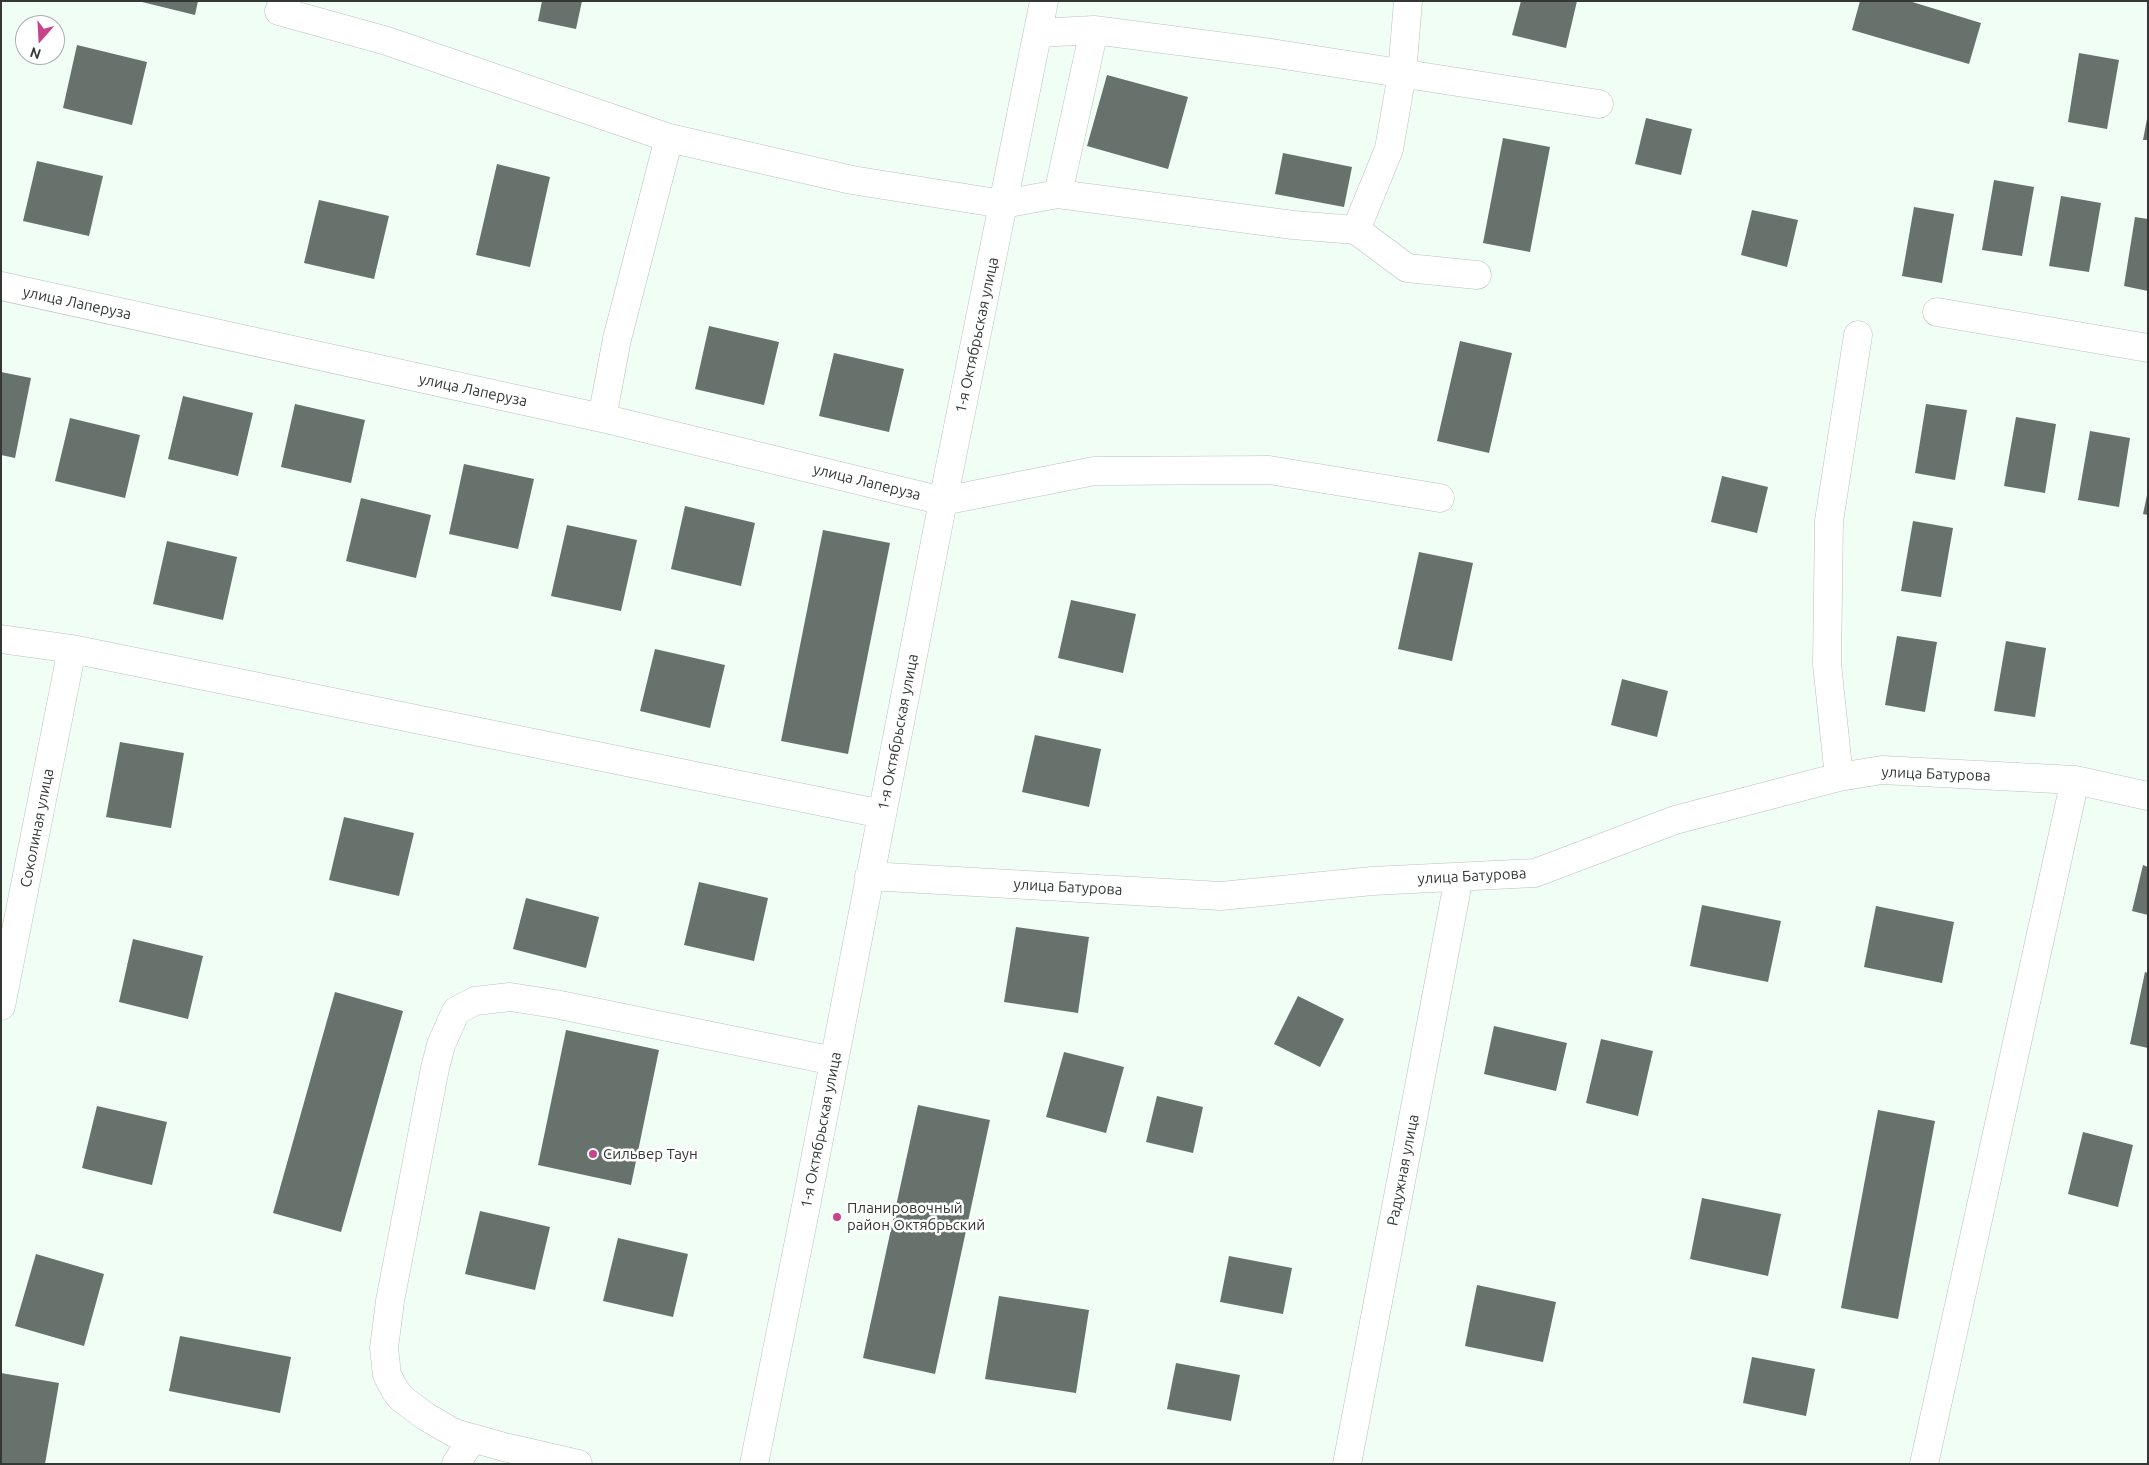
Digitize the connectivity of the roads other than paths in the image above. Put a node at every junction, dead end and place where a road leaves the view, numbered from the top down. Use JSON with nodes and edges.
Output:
{"nodes":[{"id":1,"x":1044,"y":1,"type":"edge"},
{"id":2,"x":1408,"y":1,"type":"edge"},
{"id":3,"x":279,"y":11,"type":"dead end"},
{"id":4,"x":1094,"y":30,"type":"junction"},
{"id":5,"x":1038,"y":33,"type":"junction"},
{"id":6,"x":1402,"y":74,"type":"junction"},
{"id":7,"x":1599,"y":104,"type":"dead end"},
{"id":8,"x":669,"y":138,"type":"junction"},
{"id":9,"x":1058,"y":194,"type":"junction"},
{"id":10,"x":1003,"y":204,"type":"junction"},
{"id":11,"x":1356,"y":230,"type":"junction"},
{"id":12,"x":1477,"y":275,"type":"dead end"},
{"id":13,"x":1,"y":286,"type":"edge"},
{"id":14,"x":1937,"y":312,"type":"dead end"},
{"id":15,"x":1858,"y":335,"type":"dead end"},
{"id":16,"x":2148,"y":348,"type":"edge"},
{"id":17,"x":602,"y":418,"type":"junction"},
{"id":18,"x":1440,"y":498,"type":"dead end"},
{"id":19,"x":943,"y":501,"type":"junction"},
{"id":20,"x":1,"y":639,"type":"edge"},
{"id":21,"x":72,"y":649,"type":"junction"},
{"id":22,"x":1839,"y":777,"type":"junction"},
{"id":23,"x":2075,"y":780,"type":"junction"},
{"id":24,"x":2148,"y":796,"type":"edge"},
{"id":25,"x":882,"y":814,"type":"junction"},
{"id":26,"x":869,"y":876,"type":"junction"},
{"id":27,"x":1459,"y":877,"type":"junction"},
{"id":28,"x":1,"y":1006,"type":"edge"},
{"id":29,"x":834,"y":1061,"type":"junction"},
{"id":30,"x":472,"y":1439,"type":"junction"},
{"id":31,"x":456,"y":1464,"type":"edge"},
{"id":32,"x":578,"y":1464,"type":"edge"},
{"id":33,"x":754,"y":1464,"type":"edge"},
{"id":34,"x":1347,"y":1464,"type":"edge"},
{"id":35,"x":1924,"y":1464,"type":"edge"}],
"edges":[{"from":1,"to":5,"type":"street","name":"1-я Октябрьская улица"},
{"from":2,"to":6,"type":"street"},
{"from":3,"to":8,"type":"street"},
{"from":4,"to":5,"type":"street"},
{"from":4,"to":6,"type":"street"},
{"from":4,"to":9,"type":"street"},
{"from":5,"to":10,"type":"street","name":"1-я Октябрьская улица"},
{"from":6,"to":7,"type":"street"},
{"from":6,"to":11,"type":"street"},
{"from":8,"to":10,"type":"street"},
{"from":8,"to":17,"type":"street"},
{"from":9,"to":10,"type":"street"},
{"from":9,"to":11,"type":"street"},
{"from":10,"to":19,"type":"street","name":"1-я Октябрьская улица"},
{"from":11,"to":12,"type":"street"},
{"from":13,"to":17,"type":"street","name":"улица Лаперуза"},
{"from":14,"to":16,"type":"street"},
{"from":15,"to":22,"type":"street"},
{"from":17,"to":19,"type":"street","name":"улица Лаперуза"},
{"from":18,"to":19,"type":"street"},
{"from":19,"to":25,"type":"street","name":"1-я Октябрьская улица"},
{"from":20,"to":21,"type":"street"},
{"from":21,"to":25,"type":"street"},
{"from":21,"to":28,"type":"street","name":"Соколиная улица"},
{"from":22,"to":23,"type":"street","name":"улица Батурова"},
{"from":22,"to":27,"type":"street","name":"улица Батурова"},
{"from":23,"to":24,"type":"street","name":"улица Батурова"},
{"from":23,"to":35,"type":"street"},
{"from":25,"to":26,"type":"street","name":"1-я Октябрьская улица"},
{"from":26,"to":27,"type":"street","name":"улица Батурова"},
{"from":26,"to":29,"type":"street","name":"1-я Октябрьская улица"},
{"from":27,"to":34,"type":"street","name":"Радужная улица"},
{"from":29,"to":30,"type":"street"},
{"from":29,"to":33,"type":"street","name":"1-я Октябрьская улица"},
{"from":30,"to":31,"type":"street"},
{"from":30,"to":32,"type":"street"}]}
